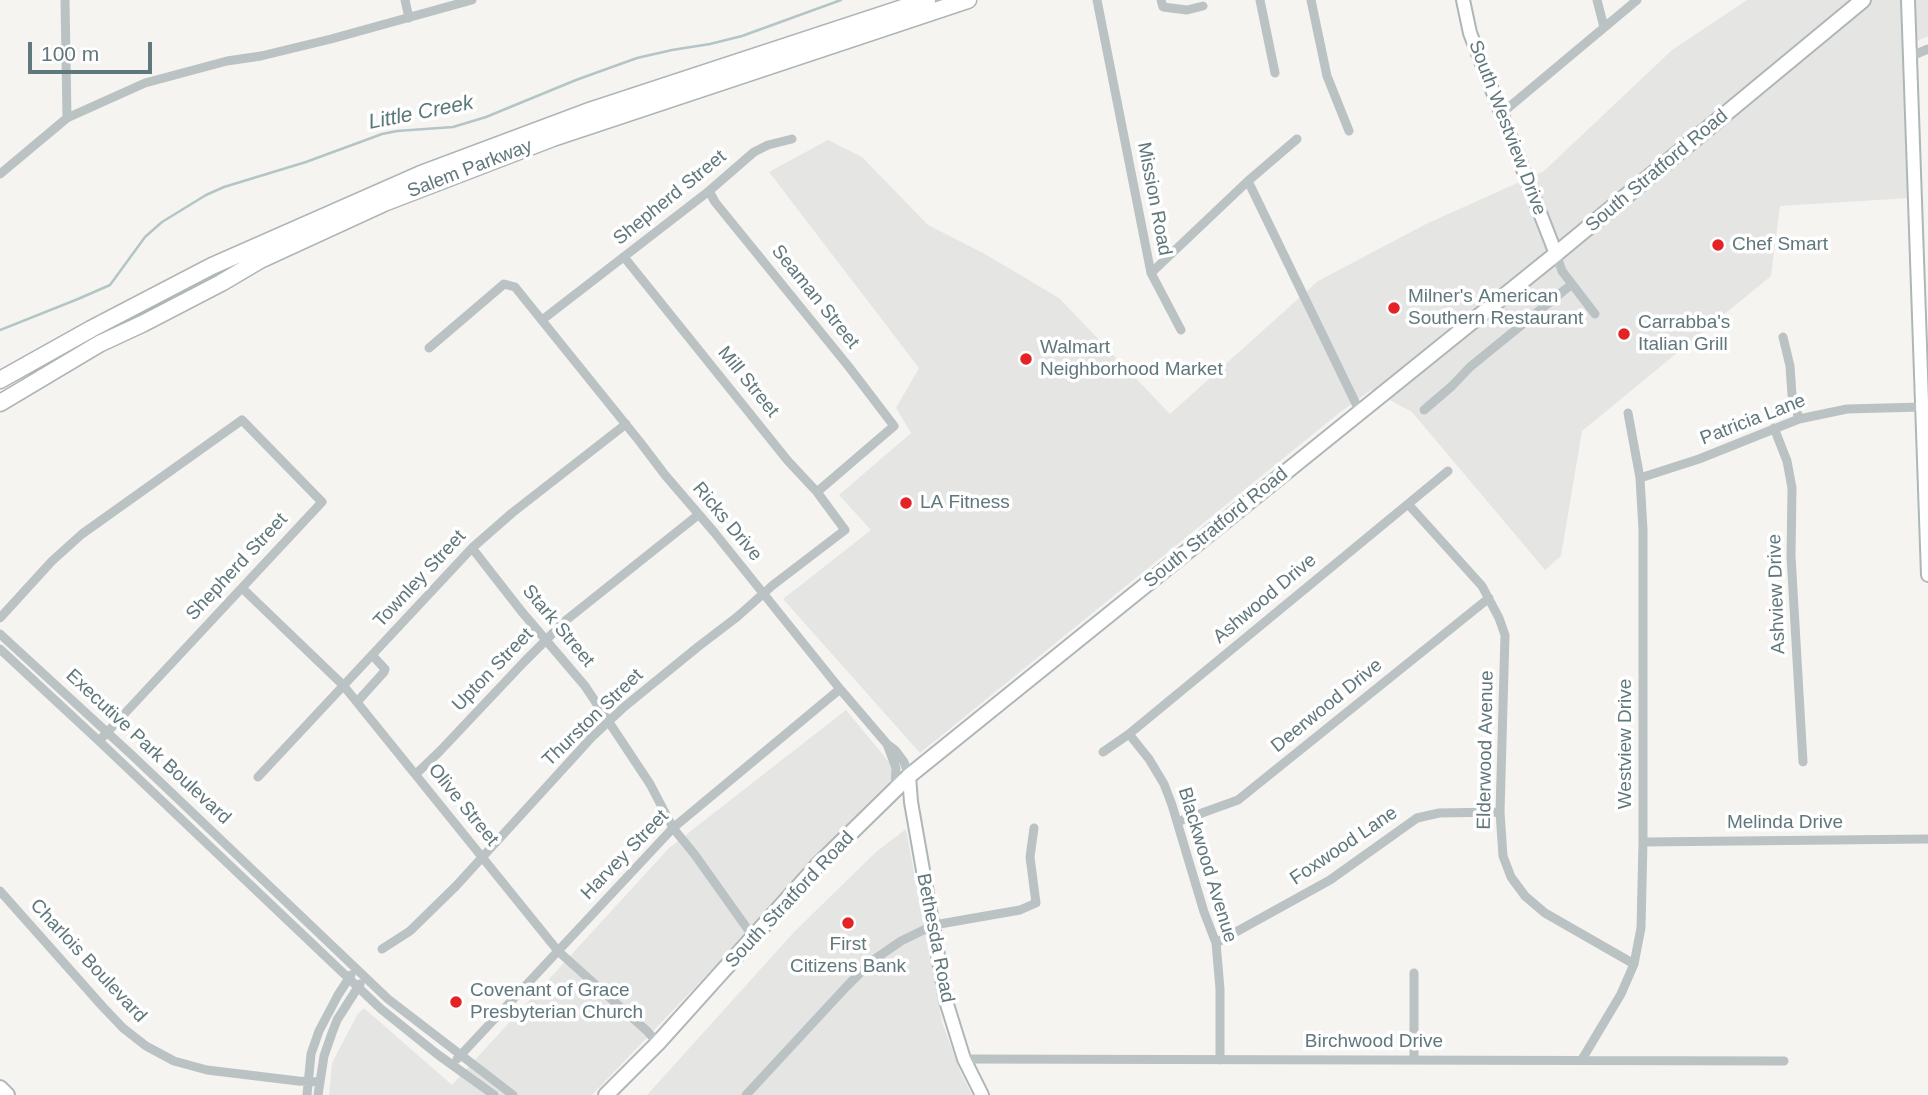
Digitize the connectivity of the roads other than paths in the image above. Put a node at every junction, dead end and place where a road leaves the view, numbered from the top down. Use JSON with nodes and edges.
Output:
{"nodes":[{"id":1,"x":65,"y":0,"type":"edge"},
{"id":2,"x":405,"y":0,"type":"edge"},
{"id":3,"x":472,"y":0,"type":"edge"},
{"id":4,"x":927,"y":0,"type":"edge"},
{"id":5,"x":968,"y":0,"type":"edge"},
{"id":6,"x":1097,"y":0,"type":"edge"},
{"id":7,"x":1161,"y":0,"type":"edge"},
{"id":8,"x":1260,"y":0,"type":"edge"},
{"id":9,"x":1311,"y":0,"type":"edge"},
{"id":10,"x":1463,"y":0,"type":"edge"},
{"id":11,"x":1597,"y":0,"type":"edge"},
{"id":12,"x":1637,"y":0,"type":"edge"},
{"id":13,"x":1864,"y":0,"type":"edge"},
{"id":14,"x":1908,"y":0,"type":"edge"},
{"id":15,"x":1203,"y":6,"type":"dead end"},
{"id":16,"x":410,"y":18,"type":"junction"},
{"id":17,"x":1604,"y":27,"type":"junction"},
{"id":18,"x":1928,"y":49,"type":"edge"},
{"id":19,"x":1909,"y":57,"type":"junction"},
{"id":20,"x":1275,"y":73,"type":"dead end"},
{"id":21,"x":1502,"y":113,"type":"junction"},
{"id":22,"x":67,"y":118,"type":"junction"},
{"id":23,"x":1349,"y":131,"type":"dead end"},
{"id":24,"x":792,"y":139,"type":"dead end"},
{"id":25,"x":1297,"y":139,"type":"dead end"},
{"id":26,"x":0,"y":174,"type":"edge"},
{"id":27,"x":1248,"y":181,"type":"junction"},
{"id":28,"x":709,"y":191,"type":"junction"},
{"id":29,"x":1556,"y":254,"type":"junction"},
{"id":30,"x":624,"y":257,"type":"junction"},
{"id":31,"x":1151,"y":274,"type":"junction"},
{"id":32,"x":1572,"y":284,"type":"junction"},
{"id":33,"x":1595,"y":314,"type":"dead end"},
{"id":34,"x":542,"y":320,"type":"junction"},
{"id":35,"x":1181,"y":330,"type":"dead end"},
{"id":36,"x":1783,"y":337,"type":"dead end"},
{"id":37,"x":1924,"y":343,"type":"edge"},
{"id":38,"x":429,"y":348,"type":"dead end"},
{"id":39,"x":51,"y":372,"type":"junction"},
{"id":40,"x":0,"y":380,"type":"edge"},
{"id":41,"x":0,"y":403,"type":"edge"},
{"id":42,"x":1923,"y":407,"type":"junction"},
{"id":43,"x":1424,"y":410,"type":"dead end"},
{"id":44,"x":1360,"y":412,"type":"junction"},
{"id":45,"x":1628,"y":413,"type":"dead end"},
{"id":46,"x":0,"y":415,"type":"edge"},
{"id":47,"x":1799,"y":419,"type":"junction"},
{"id":48,"x":626,"y":424,"type":"junction"},
{"id":49,"x":1774,"y":428,"type":"junction"},
{"id":50,"x":1448,"y":471,"type":"dead end"},
{"id":51,"x":1640,"y":478,"type":"junction"},
{"id":52,"x":817,"y":492,"type":"junction"},
{"id":53,"x":1408,"y":504,"type":"junction"},
{"id":54,"x":698,"y":515,"type":"junction"},
{"id":55,"x":845,"y":530,"type":"joint"},
{"id":56,"x":472,"y":548,"type":"junction"},
{"id":57,"x":1928,"y":575,"type":"edge"},
{"id":58,"x":242,"y":587,"type":"junction"},
{"id":59,"x":764,"y":595,"type":"junction"},
{"id":60,"x":1489,"y":598,"type":"junction"},
{"id":61,"x":0,"y":618,"type":"edge"},
{"id":62,"x":0,"y":634,"type":"edge"},
{"id":63,"x":545,"y":640,"type":"junction"},
{"id":64,"x":0,"y":649,"type":"edge"},
{"id":65,"x":372,"y":655,"type":"junction"},
{"id":66,"x":343,"y":685,"type":"junction"},
{"id":67,"x":840,"y":689,"type":"junction"},
{"id":68,"x":357,"y":702,"type":"junction"},
{"id":69,"x":610,"y":722,"type":"junction"},
{"id":70,"x":107,"y":733,"type":"junction"},
{"id":71,"x":1129,"y":734,"type":"junction"},
{"id":72,"x":99,"y":741,"type":"junction"},
{"id":73,"x":887,"y":744,"type":"junction"},
{"id":74,"x":1103,"y":752,"type":"dead end"},
{"id":75,"x":1803,"y":762,"type":"dead end"},
{"id":76,"x":416,"y":775,"type":"junction"},
{"id":77,"x":909,"y":776,"type":"junction"},
{"id":78,"x":258,"y":777,"type":"dead end"},
{"id":79,"x":895,"y":790,"type":"junction"},
{"id":80,"x":1500,"y":812,"type":"junction"},
{"id":81,"x":1177,"y":822,"type":"junction"},
{"id":82,"x":673,"y":828,"type":"junction"},
{"id":83,"x":1034,"y":828,"type":"dead end"},
{"id":84,"x":1928,"y":839,"type":"edge"},
{"id":85,"x":1643,"y":842,"type":"junction"},
{"id":86,"x":483,"y":857,"type":"junction"},
{"id":87,"x":271,"y":888,"type":"junction"},
{"id":88,"x":0,"y":891,"type":"edge"},
{"id":89,"x":261,"y":895,"type":"junction"},
{"id":90,"x":934,"y":925,"type":"junction"},
{"id":91,"x":754,"y":938,"type":"junction"},
{"id":92,"x":327,"y":942,"type":"junction"},
{"id":93,"x":1216,"y":943,"type":"junction"},
{"id":94,"x":382,"y":949,"type":"dead end"},
{"id":95,"x":319,"y":950,"type":"junction"},
{"id":96,"x":558,"y":951,"type":"junction"},
{"id":97,"x":1634,"y":964,"type":"junction"},
{"id":98,"x":357,"y":968,"type":"junction"},
{"id":99,"x":1414,"y":973,"type":"dead end"},
{"id":100,"x":367,"y":977,"type":"junction"},
{"id":101,"x":349,"y":978,"type":"junction"},
{"id":102,"x":358,"y":986,"type":"junction"},
{"id":103,"x":321,"y":1027,"type":"junction"},
{"id":104,"x":332,"y":1034,"type":"junction"},
{"id":105,"x":658,"y":1043,"type":"junction"},
{"id":106,"x":460,"y":1054,"type":"junction"},
{"id":107,"x":964,"y":1059,"type":"junction"},
{"id":108,"x":1414,"y":1059,"type":"junction"},
{"id":109,"x":1220,"y":1060,"type":"junction"},
{"id":110,"x":1581,"y":1061,"type":"junction"},
{"id":111,"x":1784,"y":1061,"type":"dead end"},
{"id":112,"x":454,"y":1064,"type":"junction"},
{"id":113,"x":307,"y":1082,"type":"junction"},
{"id":114,"x":319,"y":1082,"type":"junction"},
{"id":115,"x":0,"y":1088,"type":"edge"},
{"id":116,"x":7,"y":1095,"type":"edge"},
{"id":117,"x":307,"y":1095,"type":"edge"},
{"id":118,"x":318,"y":1095,"type":"edge"},
{"id":119,"x":494,"y":1095,"type":"edge"},
{"id":120,"x":513,"y":1095,"type":"edge"},
{"id":121,"x":606,"y":1095,"type":"edge"},
{"id":122,"x":746,"y":1095,"type":"edge"},
{"id":123,"x":982,"y":1095,"type":"edge"}],
"edges":[{"from":1,"to":22,"type":"street"},
{"from":2,"to":16,"type":"street"},
{"from":3,"to":16,"type":"street"},
{"from":4,"to":40,"type":"highway","name":"Salem Parkway"},
{"from":5,"to":39,"type":"highway","name":"Salem Parkway"},
{"from":6,"to":31,"type":"street","name":"Mission Road"},
{"from":7,"to":15,"type":"street"},
{"from":8,"to":20,"type":"street"},
{"from":9,"to":23,"type":"street"},
{"from":10,"to":21,"type":"street","name":"South Westview Drive"},
{"from":11,"to":17,"type":"street"},
{"from":12,"to":17,"type":"street"},
{"from":13,"to":29,"type":"main road","name":"South Stratford Road"},
{"from":14,"to":19,"type":"street"},
{"from":16,"to":22,"type":"street"},
{"from":17,"to":21,"type":"street"},
{"from":18,"to":19,"type":"street"},
{"from":19,"to":37,"type":"street"},
{"from":21,"to":29,"type":"street","name":"South Westview Drive"},
{"from":22,"to":26,"type":"street"},
{"from":24,"to":28,"type":"street","name":"Shepherd Street"},
{"from":25,"to":27,"type":"street","name":"Mission Road"},
{"from":27,"to":31,"type":"street","name":"Mission Road"},
{"from":27,"to":44,"type":"street"},
{"from":28,"to":30,"type":"street","name":"Shepherd Street"},
{"from":28,"to":52,"type":"street","name":"Seaman Street"},
{"from":29,"to":32,"type":"street"},
{"from":29,"to":44,"type":"main road","name":"South Stratford Road"},
{"from":30,"to":34,"type":"street","name":"Shepherd Street"},
{"from":30,"to":52,"type":"street","name":"Mill Street"},
{"from":31,"to":35,"type":"street"},
{"from":32,"to":33,"type":"street"},
{"from":32,"to":43,"type":"street"},
{"from":34,"to":38,"type":"street","name":"Ricks Drive"},
{"from":34,"to":48,"type":"street","name":"Ricks Drive"},
{"from":36,"to":47,"type":"street"},
{"from":37,"to":42,"type":"street"},
{"from":39,"to":41,"type":"highway","name":"Salem Parkway"},
{"from":39,"to":46,"type":"highway"},
{"from":42,"to":47,"type":"street","name":"Patricia Lane"},
{"from":42,"to":57,"type":"street"},
{"from":44,"to":77,"type":"main road","name":"South Stratford Road"},
{"from":45,"to":51,"type":"street","name":"Westview Drive"},
{"from":47,"to":49,"type":"street","name":"Patricia Lane"},
{"from":48,"to":54,"type":"street","name":"Ricks Drive"},
{"from":48,"to":56,"type":"street","name":"Townley Street"},
{"from":49,"to":51,"type":"street","name":"Patricia Lane"},
{"from":49,"to":75,"type":"street","name":"Ashview Drive"},
{"from":50,"to":53,"type":"street","name":"Ashwood Drive"},
{"from":51,"to":85,"type":"street","name":"Westview Drive"},
{"from":52,"to":55,"type":"street","name":"Mill Street"},
{"from":53,"to":60,"type":"street","name":"Elderwood Avenue"},
{"from":53,"to":71,"type":"street","name":"Ashwood Drive"},
{"from":54,"to":59,"type":"street","name":"Ricks Drive"},
{"from":54,"to":63,"type":"street","name":"Upton Street"},
{"from":55,"to":59,"type":"street","name":"Thurston Street"},
{"from":56,"to":63,"type":"street","name":"Stark Street"},
{"from":56,"to":65,"type":"street","name":"Townley Street"},
{"from":58,"to":61,"type":"street","name":"Shepherd Street"},
{"from":58,"to":66,"type":"street","name":"Olive Street"},
{"from":58,"to":70,"type":"street","name":"Shepherd Street"},
{"from":59,"to":67,"type":"street","name":"Ricks Drive"},
{"from":59,"to":69,"type":"street","name":"Thurston Street"},
{"from":60,"to":80,"type":"street","name":"Elderwood Avenue"},
{"from":60,"to":81,"type":"street","name":"Deerwood Drive"},
{"from":62,"to":70,"type":"street","name":"Executive Park Boulevard"},
{"from":63,"to":69,"type":"street","name":"Stark Street"},
{"from":63,"to":76,"type":"street","name":"Upton Street"},
{"from":64,"to":72,"type":"street","name":"Executive Park Boulevard"},
{"from":65,"to":66,"type":"street","name":"Townley Street"},
{"from":65,"to":68,"type":"street"},
{"from":66,"to":68,"type":"street","name":"Olive Street"},
{"from":66,"to":78,"type":"street","name":"Townley Street"},
{"from":67,"to":73,"type":"street","name":"Ricks Drive"},
{"from":67,"to":82,"type":"street","name":"Harvey Street"},
{"from":68,"to":76,"type":"street","name":"Olive Street"},
{"from":69,"to":82,"type":"street","name":"Stark Street"},
{"from":69,"to":86,"type":"street","name":"Thurston Street"},
{"from":70,"to":72,"type":"street","name":"Shepherd Street"},
{"from":70,"to":87,"type":"street","name":"Executive Park Boulevard"},
{"from":71,"to":74,"type":"street","name":"Ashwood Drive"},
{"from":71,"to":81,"type":"street","name":"Blackwood Avenue"},
{"from":72,"to":89,"type":"street","name":"Executive Park Boulevard"},
{"from":73,"to":77,"type":"street","name":"Ricks Drive"},
{"from":73,"to":79,"type":"street","name":"Ricks Drive"},
{"from":76,"to":86,"type":"street","name":"Olive Street"},
{"from":77,"to":79,"type":"main road","name":"South Stratford Road"},
{"from":77,"to":90,"type":"street","name":"Bethesda Road"},
{"from":79,"to":91,"type":"main road","name":"South Stratford Road"},
{"from":80,"to":93,"type":"street","name":"Foxwood Lane"},
{"from":80,"to":97,"type":"street","name":"Elderwood Avenue"},
{"from":81,"to":93,"type":"street","name":"Blackwood Avenue"},
{"from":82,"to":91,"type":"street","name":"Stark Street"},
{"from":82,"to":96,"type":"street","name":"Harvey Street"},
{"from":83,"to":90,"type":"street"},
{"from":84,"to":85,"type":"street","name":"Melinda Drive"},
{"from":85,"to":97,"type":"street","name":"Westview Drive"},
{"from":86,"to":94,"type":"street","name":"Thurston Street"},
{"from":86,"to":96,"type":"street","name":"Olive Street"},
{"from":87,"to":89,"type":"street"},
{"from":87,"to":92,"type":"street","name":"Executive Park Boulevard"},
{"from":88,"to":113,"type":"street","name":"Charlois Boulevard"},
{"from":89,"to":95,"type":"street","name":"Executive Park Boulevard"},
{"from":90,"to":107,"type":"street","name":"Bethesda Road"},
{"from":90,"to":122,"type":"street"},
{"from":91,"to":105,"type":"main road","name":"South Stratford Road"},
{"from":92,"to":95,"type":"street"},
{"from":92,"to":98,"type":"street","name":"Executive Park Boulevard"},
{"from":93,"to":109,"type":"street","name":"Blackwood Avenue"},
{"from":95,"to":101,"type":"street","name":"Executive Park Boulevard"},
{"from":96,"to":105,"type":"street","name":"Olive Street"},
{"from":96,"to":106,"type":"street","name":"Harvey Street"},
{"from":97,"to":110,"type":"street","name":"Westview Drive"},
{"from":98,"to":100,"type":"street","name":"Executive Park Boulevard"},
{"from":98,"to":101,"type":"street"},
{"from":99,"to":108,"type":"street"},
{"from":100,"to":102,"type":"street"},
{"from":100,"to":106,"type":"street","name":"Executive Park Boulevard"},
{"from":101,"to":102,"type":"street","name":"Executive Park Boulevard"},
{"from":101,"to":103,"type":"street"},
{"from":102,"to":104,"type":"street"},
{"from":102,"to":112,"type":"street","name":"Executive Park Boulevard"},
{"from":103,"to":104,"type":"street"},
{"from":103,"to":113,"type":"street"},
{"from":104,"to":114,"type":"street"},
{"from":105,"to":121,"type":"main road","name":"South Stratford Road"},
{"from":106,"to":112,"type":"street","name":"Harvey Street"},
{"from":106,"to":120,"type":"street","name":"Executive Park Boulevard"},
{"from":107,"to":109,"type":"street","name":"Birchwood Drive"},
{"from":107,"to":123,"type":"street","name":"Bethesda Road"},
{"from":108,"to":109,"type":"street","name":"Birchwood Drive"},
{"from":108,"to":110,"type":"street","name":"Birchwood Drive"},
{"from":110,"to":111,"type":"street","name":"Birchwood Drive"},
{"from":112,"to":119,"type":"street","name":"Executive Park Boulevard"},
{"from":113,"to":114,"type":"street","name":"Charlois Boulevard"},
{"from":113,"to":117,"type":"street"},
{"from":114,"to":118,"type":"street"},
{"from":115,"to":116,"type":"main road"}]}
